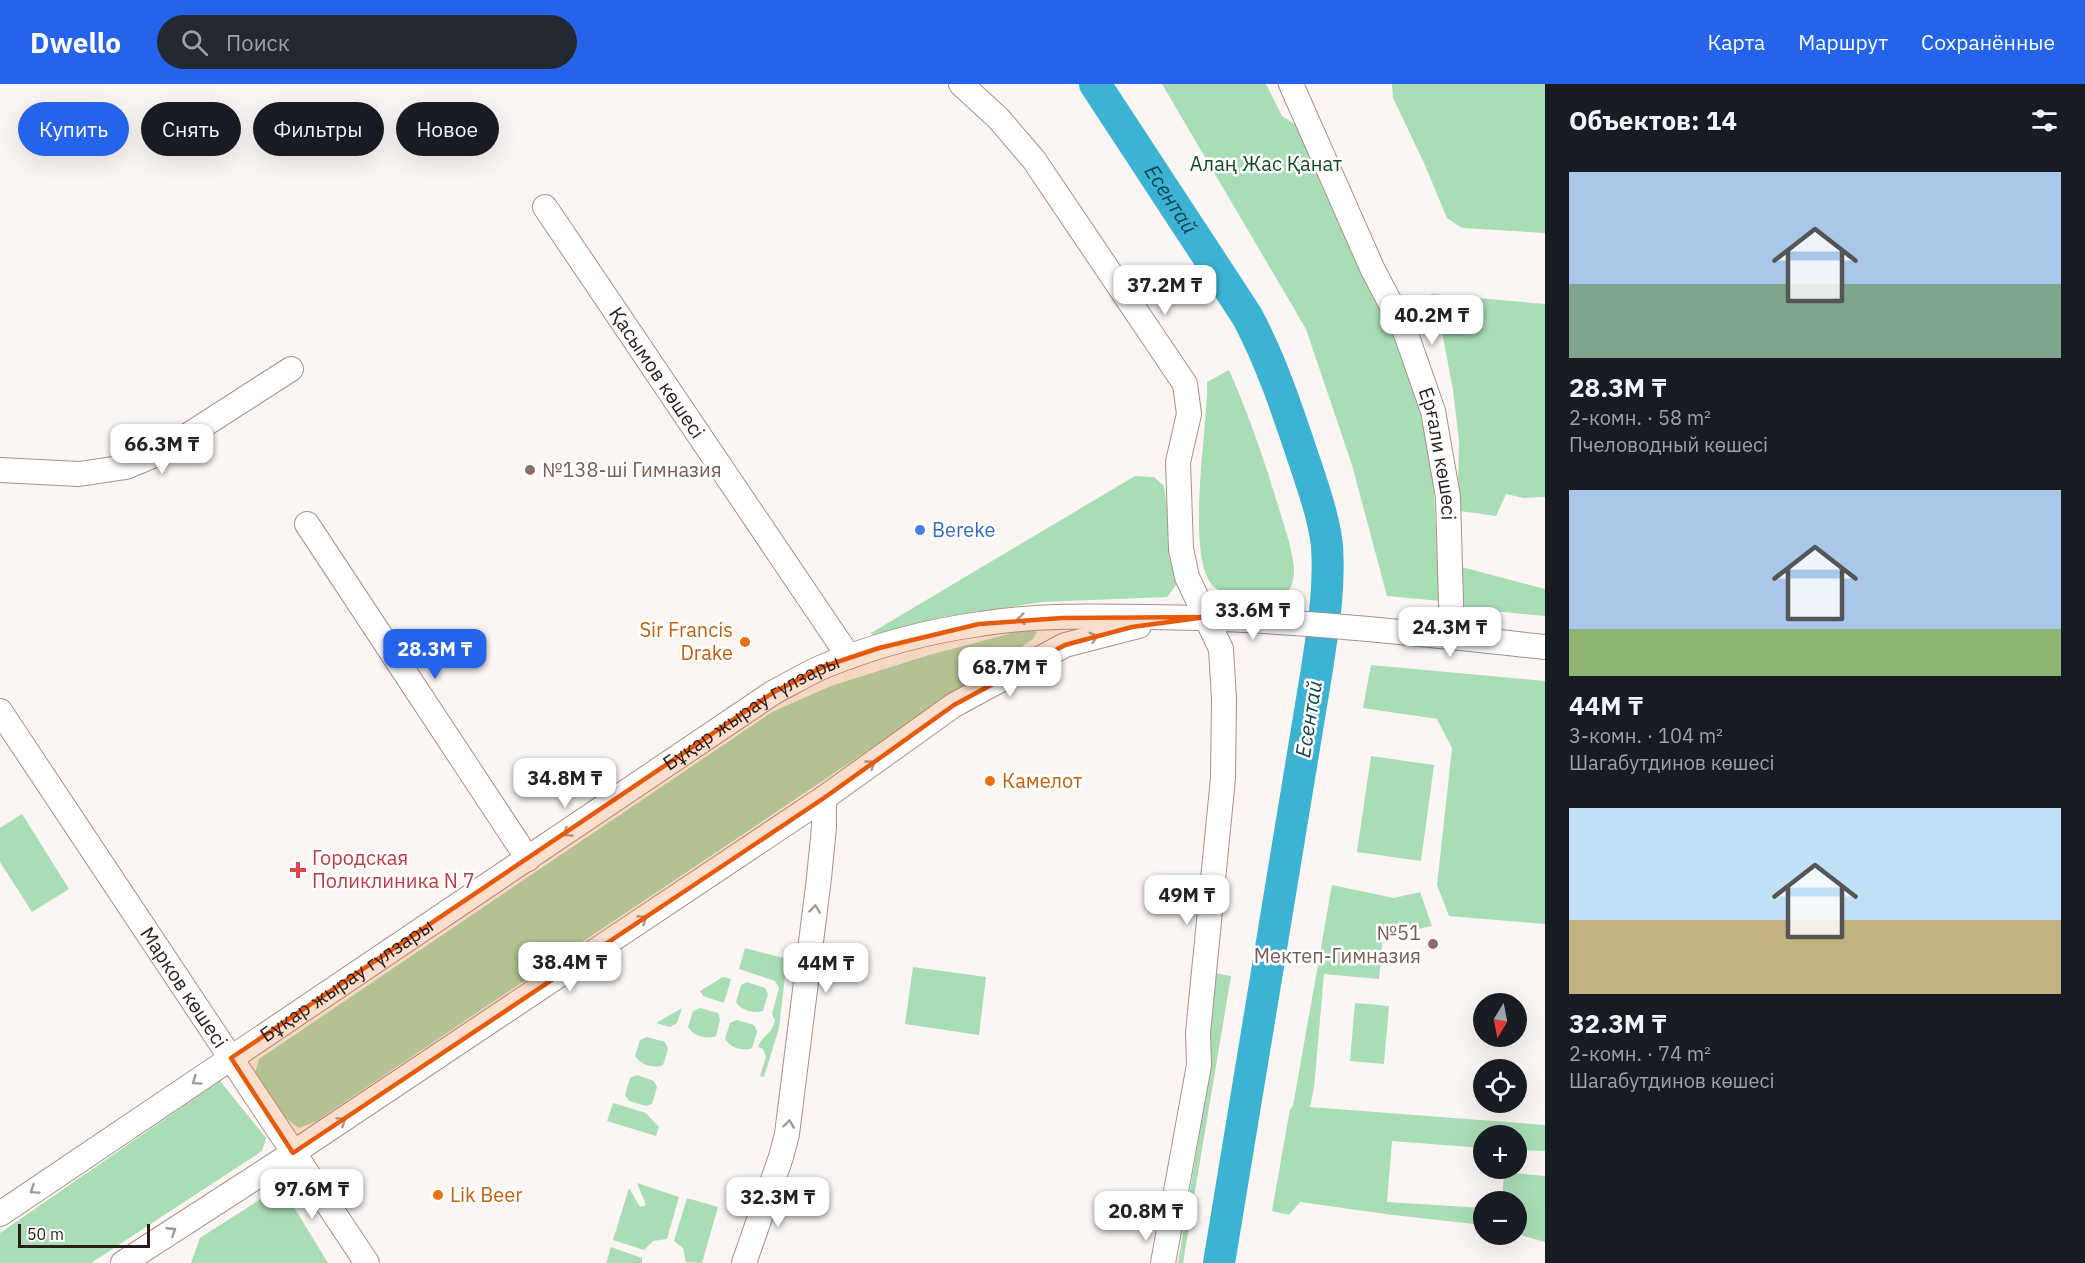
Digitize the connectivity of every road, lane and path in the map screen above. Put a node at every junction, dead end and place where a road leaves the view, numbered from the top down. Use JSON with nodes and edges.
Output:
{"nodes":[{"id":1,"x":961,"y":84,"type":"edge"},
{"id":2,"x":1291,"y":84,"type":"edge"},
{"id":3,"x":545,"y":207,"type":"dead end"},
{"id":4,"x":291,"y":369,"type":"dead end"},
{"id":5,"x":0,"y":470,"type":"edge"},
{"id":6,"x":308,"y":524,"type":"dead end"},
{"id":7,"x":1206,"y":617,"type":"junction"},
{"id":8,"x":1062,"y":618,"type":"junction"},
{"id":9,"x":1452,"y":637,"type":"junction"},
{"id":10,"x":1065,"y":645,"type":"junction"},
{"id":11,"x":1545,"y":647,"type":"edge"},
{"id":12,"x":849,"y":657,"type":"junction"},
{"id":13,"x":0,"y":711,"type":"edge"},
{"id":14,"x":824,"y":798,"type":"junction"},
{"id":15,"x":528,"y":859,"type":"junction"},
{"id":16,"x":231,"y":1058,"type":"junction"},
{"id":17,"x":293,"y":1153,"type":"junction"},
{"id":18,"x":0,"y":1214,"type":"edge"},
{"id":19,"x":123,"y":1263,"type":"edge"},
{"id":20,"x":367,"y":1263,"type":"edge"},
{"id":21,"x":744,"y":1263,"type":"edge"},
{"id":22,"x":1163,"y":1263,"type":"edge"}],
"edges":[{"from":1,"to":7,"type":"street"},
{"from":2,"to":9,"type":"street","name":"Ерғали көшесі"},
{"from":3,"to":12,"type":"street","name":"Қасымов көшесі"},
{"from":4,"to":5,"type":"street"},
{"from":6,"to":15,"type":"street"},
{"from":7,"to":8,"type":"street","name":"Бұқар жырау гүлзары"},
{"from":7,"to":9,"type":"street","name":"Бұқар жырау гүлзары"},
{"from":10,"to":7,"type":"street","name":"Бұқар жырау гүлзары","one_way":true},
{"from":7,"to":22,"type":"street"},
{"from":8,"to":10,"type":"street"},
{"from":8,"to":12,"type":"street","name":"Бұқар жырау гүлзары","one_way":true},
{"from":9,"to":11,"type":"street","name":"Бұқар жырау гүлзары"},
{"from":14,"to":10,"type":"street","name":"Бұқар жырау гүлзары","one_way":true},
{"from":12,"to":15,"type":"street","name":"Бұқар жырау гүлзары","one_way":true},
{"from":13,"to":16,"type":"street","name":"Марков көшесі"},
{"from":17,"to":14,"type":"street","name":"Бұқар жырау гүлзары","one_way":true},
{"from":21,"to":14,"type":"street","one_way":true},
{"from":15,"to":16,"type":"street","name":"Бұқар жырау гүлзары"},
{"from":16,"to":17,"type":"street","name":"Марков көшесі"},
{"from":16,"to":18,"type":"street","name":"Бұқар жырау гүлзары","one_way":true},
{"from":19,"to":17,"type":"street","name":"Бұқар жырау гүлзары","one_way":true},
{"from":17,"to":20,"type":"street","name":"Марков көшесі"}]}
